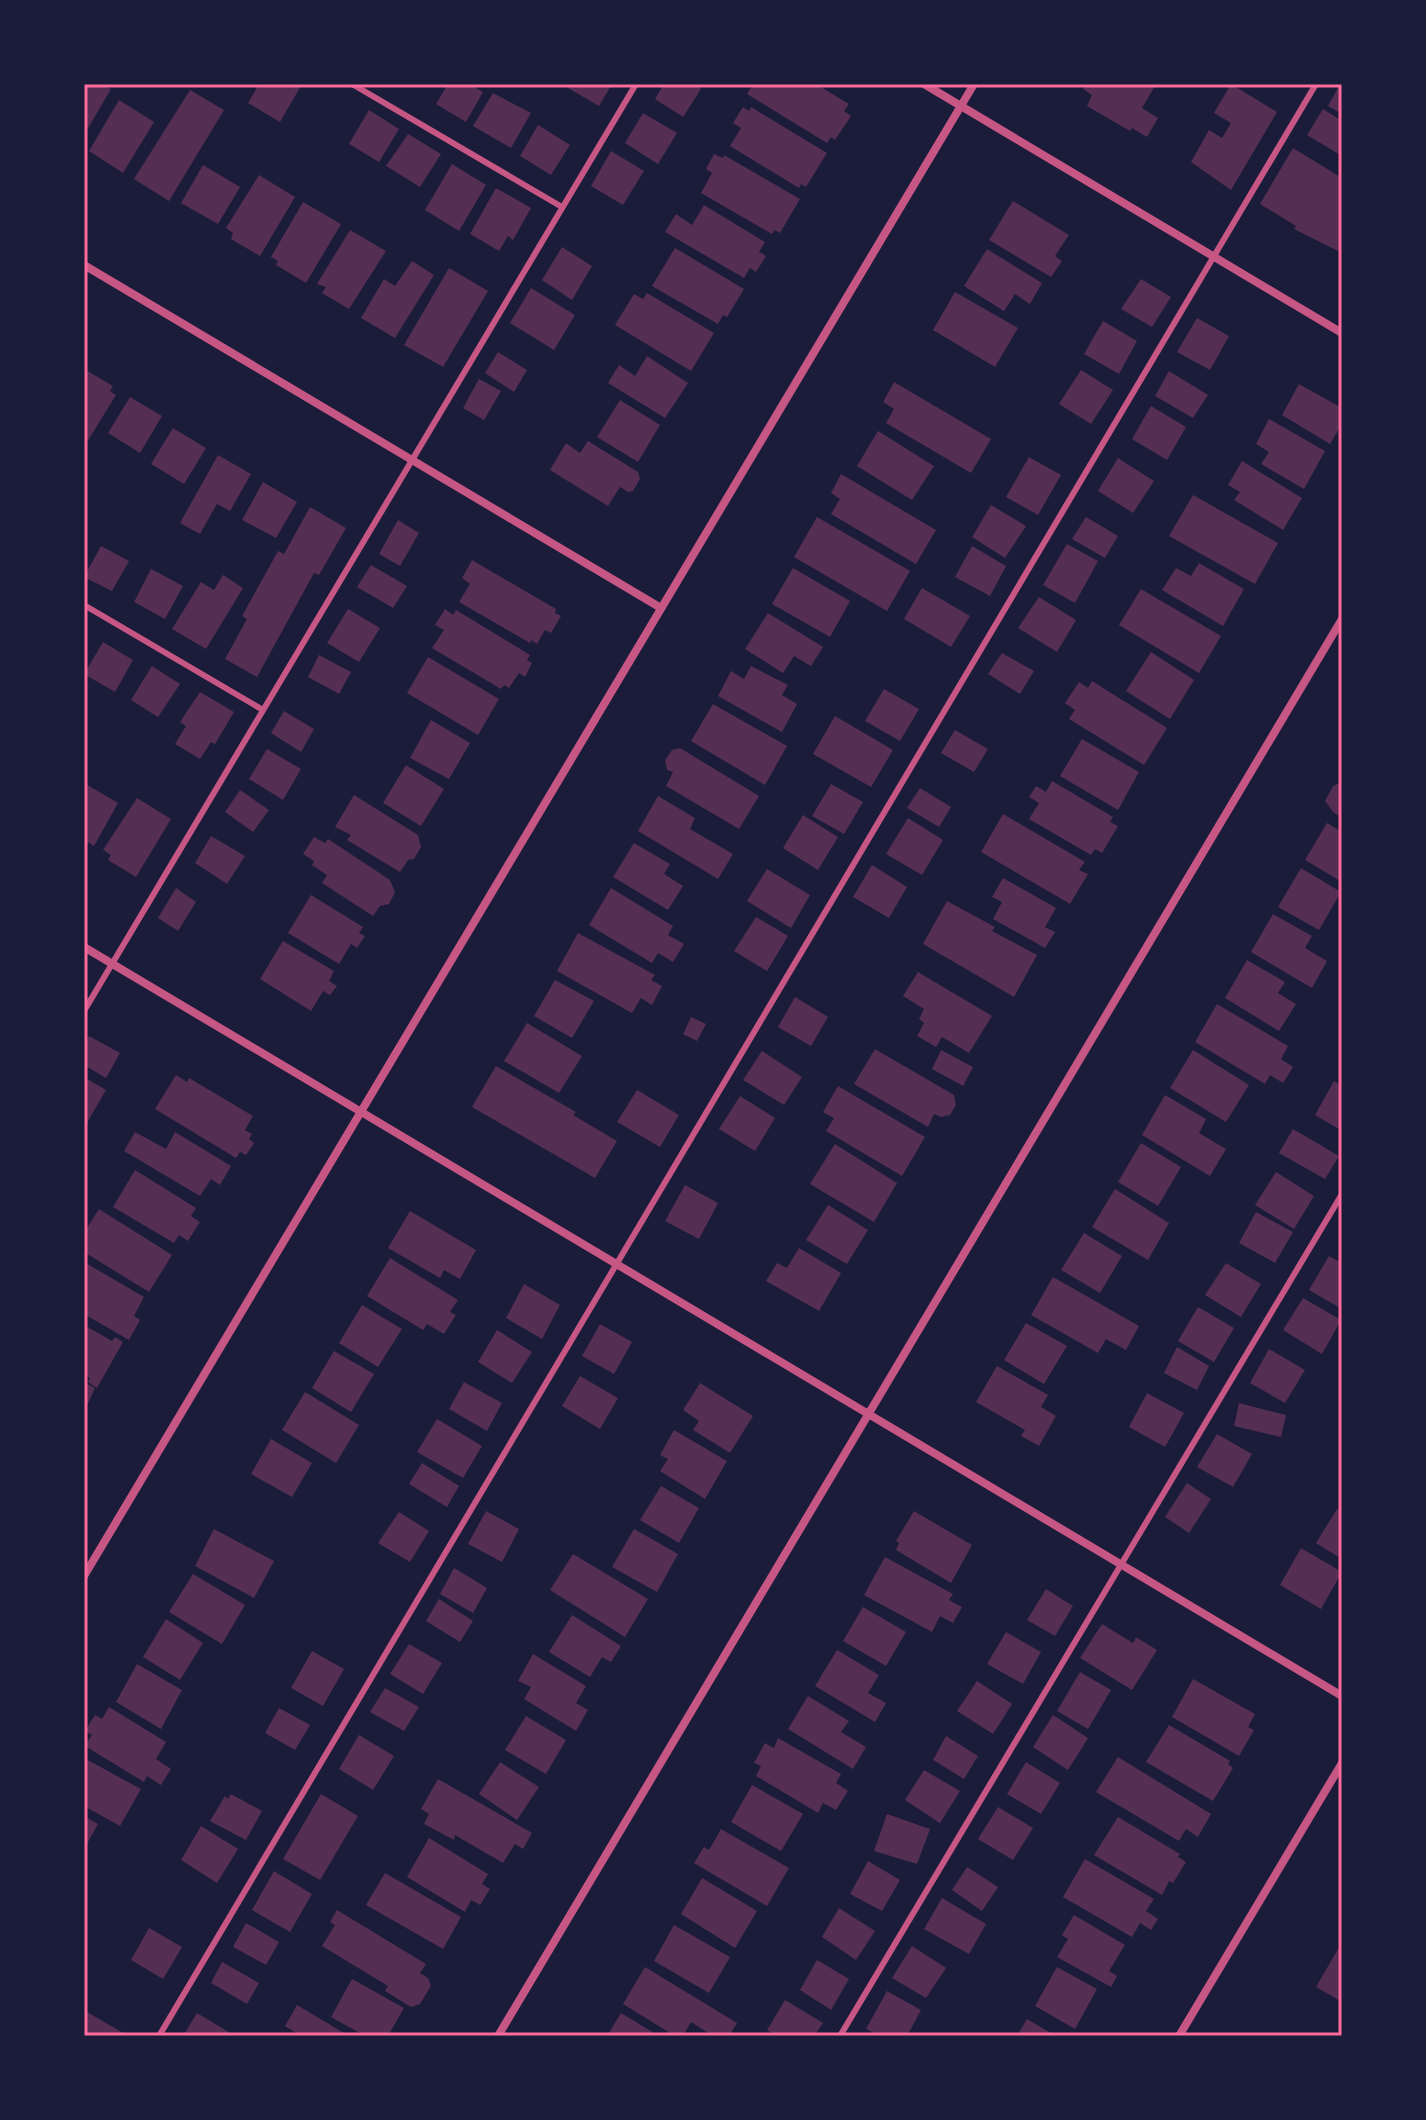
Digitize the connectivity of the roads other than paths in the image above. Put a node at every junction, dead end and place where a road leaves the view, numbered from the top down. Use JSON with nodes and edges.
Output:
{"nodes":[{"id":1,"x":352,"y":84,"type":"edge"},
{"id":2,"x":636,"y":84,"type":"edge"},
{"id":3,"x":924,"y":84,"type":"edge"},
{"id":4,"x":974,"y":84,"type":"edge"},
{"id":5,"x":1316,"y":84,"type":"edge"},
{"id":6,"x":961,"y":106,"type":"junction"},
{"id":7,"x":562,"y":207,"type":"junction"},
{"id":8,"x":1214,"y":256,"type":"junction"},
{"id":9,"x":84,"y":265,"type":"edge"},
{"id":10,"x":1342,"y":333,"type":"edge"},
{"id":11,"x":412,"y":460,"type":"junction"},
{"id":12,"x":84,"y":605,"type":"edge"},
{"id":13,"x":661,"y":608,"type":"junction"},
{"id":14,"x":1342,"y":619,"type":"edge"},
{"id":15,"x":263,"y":710,"type":"junction"},
{"id":16,"x":84,"y":947,"type":"edge"},
{"id":17,"x":112,"y":964,"type":"junction"},
{"id":18,"x":84,"y":1011,"type":"edge"},
{"id":19,"x":361,"y":1112,"type":"junction"},
{"id":20,"x":1342,"y":1194,"type":"edge"},
{"id":21,"x":617,"y":1264,"type":"junction"},
{"id":22,"x":868,"y":1414,"type":"junction"},
{"id":23,"x":1121,"y":1565,"type":"junction"},
{"id":24,"x":84,"y":1576,"type":"edge"},
{"id":25,"x":1342,"y":1696,"type":"edge"},
{"id":26,"x":1342,"y":1763,"type":"edge"},
{"id":27,"x":159,"y":2036,"type":"edge"},
{"id":28,"x":498,"y":2036,"type":"edge"},
{"id":29,"x":840,"y":2036,"type":"edge"},
{"id":30,"x":1179,"y":2036,"type":"edge"}],
"edges":[{"from":1,"to":7,"type":"lane"},
{"from":2,"to":7,"type":"lane"},
{"from":3,"to":6,"type":"street"},
{"from":4,"to":6,"type":"street"},
{"from":5,"to":8,"type":"lane"},
{"from":6,"to":8,"type":"street"},
{"from":6,"to":13,"type":"street"},
{"from":7,"to":11,"type":"lane"},
{"from":8,"to":10,"type":"street"},
{"from":8,"to":21,"type":"lane"},
{"from":9,"to":11,"type":"street"},
{"from":11,"to":13,"type":"street"},
{"from":11,"to":15,"type":"lane"},
{"from":12,"to":15,"type":"lane"},
{"from":13,"to":19,"type":"street"},
{"from":14,"to":22,"type":"street"},
{"from":15,"to":17,"type":"lane"},
{"from":16,"to":17,"type":"street"},
{"from":17,"to":18,"type":"lane"},
{"from":17,"to":19,"type":"street"},
{"from":19,"to":21,"type":"street"},
{"from":19,"to":24,"type":"street"},
{"from":20,"to":23,"type":"lane"},
{"from":21,"to":22,"type":"street"},
{"from":21,"to":27,"type":"lane"},
{"from":22,"to":23,"type":"street"},
{"from":22,"to":28,"type":"street"},
{"from":23,"to":25,"type":"street"},
{"from":23,"to":29,"type":"lane"},
{"from":26,"to":30,"type":"street"}]}
